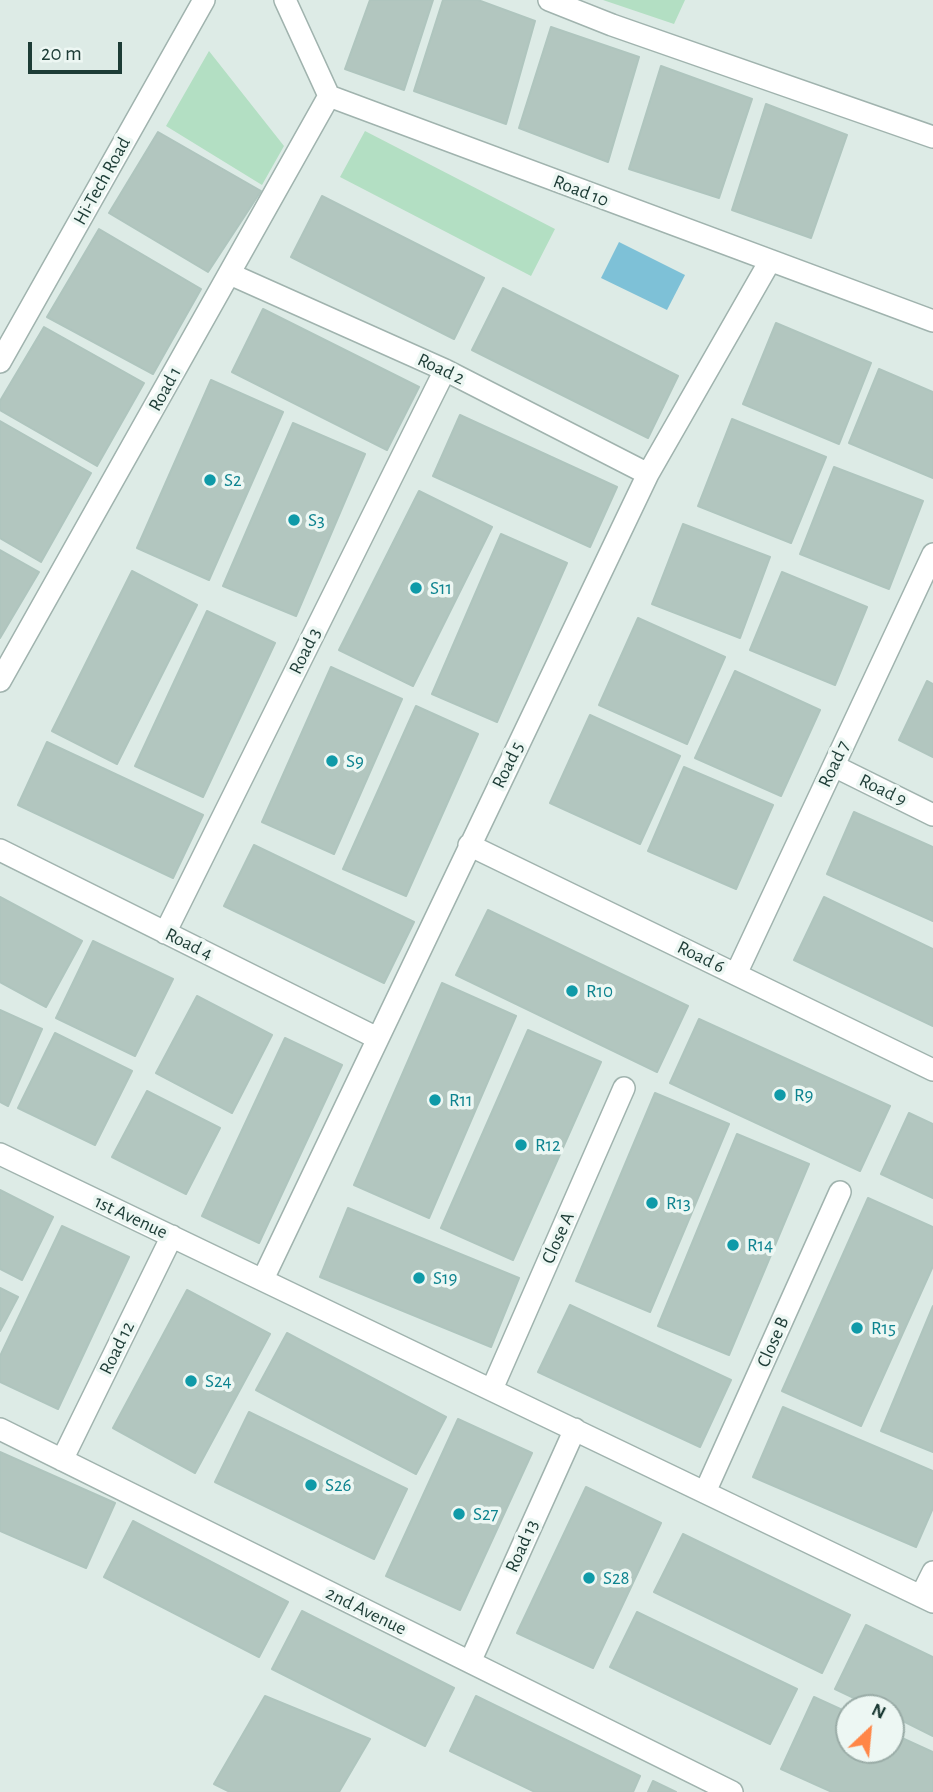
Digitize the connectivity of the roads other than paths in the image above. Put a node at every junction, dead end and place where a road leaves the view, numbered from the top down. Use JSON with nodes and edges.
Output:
{"nodes":[{"id":1,"x":204,"y":0,"type":"edge"},
{"id":2,"x":285,"y":0,"type":"edge"},
{"id":3,"x":549,"y":0,"type":"edge"},
{"id":4,"x":328,"y":96,"type":"junction"},
{"id":5,"x":933,"y":137,"type":"edge"},
{"id":6,"x":770,"y":261,"type":"junction"},
{"id":7,"x":230,"y":274,"type":"junction"},
{"id":8,"x":933,"y":321,"type":"edge"},
{"id":9,"x":0,"y":362,"type":"edge"},
{"id":10,"x":445,"y":370,"type":"junction"},
{"id":11,"x":648,"y":474,"type":"junction"},
{"id":12,"x":933,"y":554,"type":"edge"},
{"id":13,"x":0,"y":681,"type":"edge"},
{"id":14,"x":834,"y":766,"type":"junction"},
{"id":15,"x":933,"y":815,"type":"edge"},
{"id":16,"x":470,"y":845,"type":"junction"},
{"id":17,"x":0,"y":850,"type":"edge"},
{"id":18,"x":165,"y":933,"type":"junction"},
{"id":19,"x":736,"y":974,"type":"junction"},
{"id":20,"x":377,"y":1038,"type":"junction"},
{"id":21,"x":933,"y":1070,"type":"edge"},
{"id":22,"x":624,"y":1087,"type":"dead end"},
{"id":23,"x":0,"y":1154,"type":"edge"},
{"id":24,"x":841,"y":1192,"type":"dead end"},
{"id":25,"x":172,"y":1236,"type":"junction"},
{"id":26,"x":263,"y":1279,"type":"junction"},
{"id":27,"x":492,"y":1389,"type":"junction"},
{"id":28,"x":0,"y":1429,"type":"edge"},
{"id":29,"x":575,"y":1429,"type":"junction"},
{"id":30,"x":61,"y":1460,"type":"junction"},
{"id":31,"x":705,"y":1492,"type":"junction"},
{"id":32,"x":933,"y":1572,"type":"edge"},
{"id":33,"x":927,"y":1599,"type":"edge"},
{"id":34,"x":470,"y":1662,"type":"junction"},
{"id":35,"x":732,"y":1792,"type":"edge"}],
"edges":[{"from":1,"to":9,"type":"street","name":"Hi-Tech Road"},
{"from":2,"to":4,"type":"street"},
{"from":3,"to":5,"type":"street"},
{"from":4,"to":6,"type":"street","name":"Road 10"},
{"from":4,"to":7,"type":"street","name":"Road 1"},
{"from":6,"to":8,"type":"street","name":"Road 10"},
{"from":6,"to":11,"type":"street","name":"Road 5"},
{"from":7,"to":10,"type":"street","name":"Road 2"},
{"from":7,"to":13,"type":"street","name":"Road 1"},
{"from":10,"to":11,"type":"street","name":"Road 2"},
{"from":10,"to":18,"type":"street","name":"Road 3"},
{"from":11,"to":16,"type":"street","name":"Road 5"},
{"from":12,"to":14,"type":"street","name":"Road 7"},
{"from":14,"to":15,"type":"street","name":"Road 9"},
{"from":14,"to":19,"type":"street","name":"Road 7"},
{"from":16,"to":19,"type":"street","name":"Road 6"},
{"from":16,"to":20,"type":"street","name":"Road 5"},
{"from":17,"to":18,"type":"street","name":"Road 4"},
{"from":18,"to":20,"type":"street","name":"Road 4"},
{"from":19,"to":21,"type":"street","name":"Road 6"},
{"from":20,"to":26,"type":"street","name":"Road 5"},
{"from":22,"to":27,"type":"street","name":"Close A"},
{"from":23,"to":25,"type":"street","name":"1st Avenue"},
{"from":24,"to":31,"type":"street","name":"Close B"},
{"from":25,"to":26,"type":"street","name":"1st Avenue"},
{"from":25,"to":30,"type":"street","name":"Road 12"},
{"from":26,"to":27,"type":"street"},
{"from":27,"to":29,"type":"street"},
{"from":28,"to":30,"type":"street","name":"2nd Avenue"},
{"from":29,"to":31,"type":"street"},
{"from":29,"to":34,"type":"street","name":"Road 13"},
{"from":30,"to":34,"type":"street","name":"2nd Avenue"},
{"from":31,"to":33,"type":"street"},
{"from":32,"to":33,"type":"street"},
{"from":34,"to":35,"type":"street","name":"2nd Avenue"}]}
